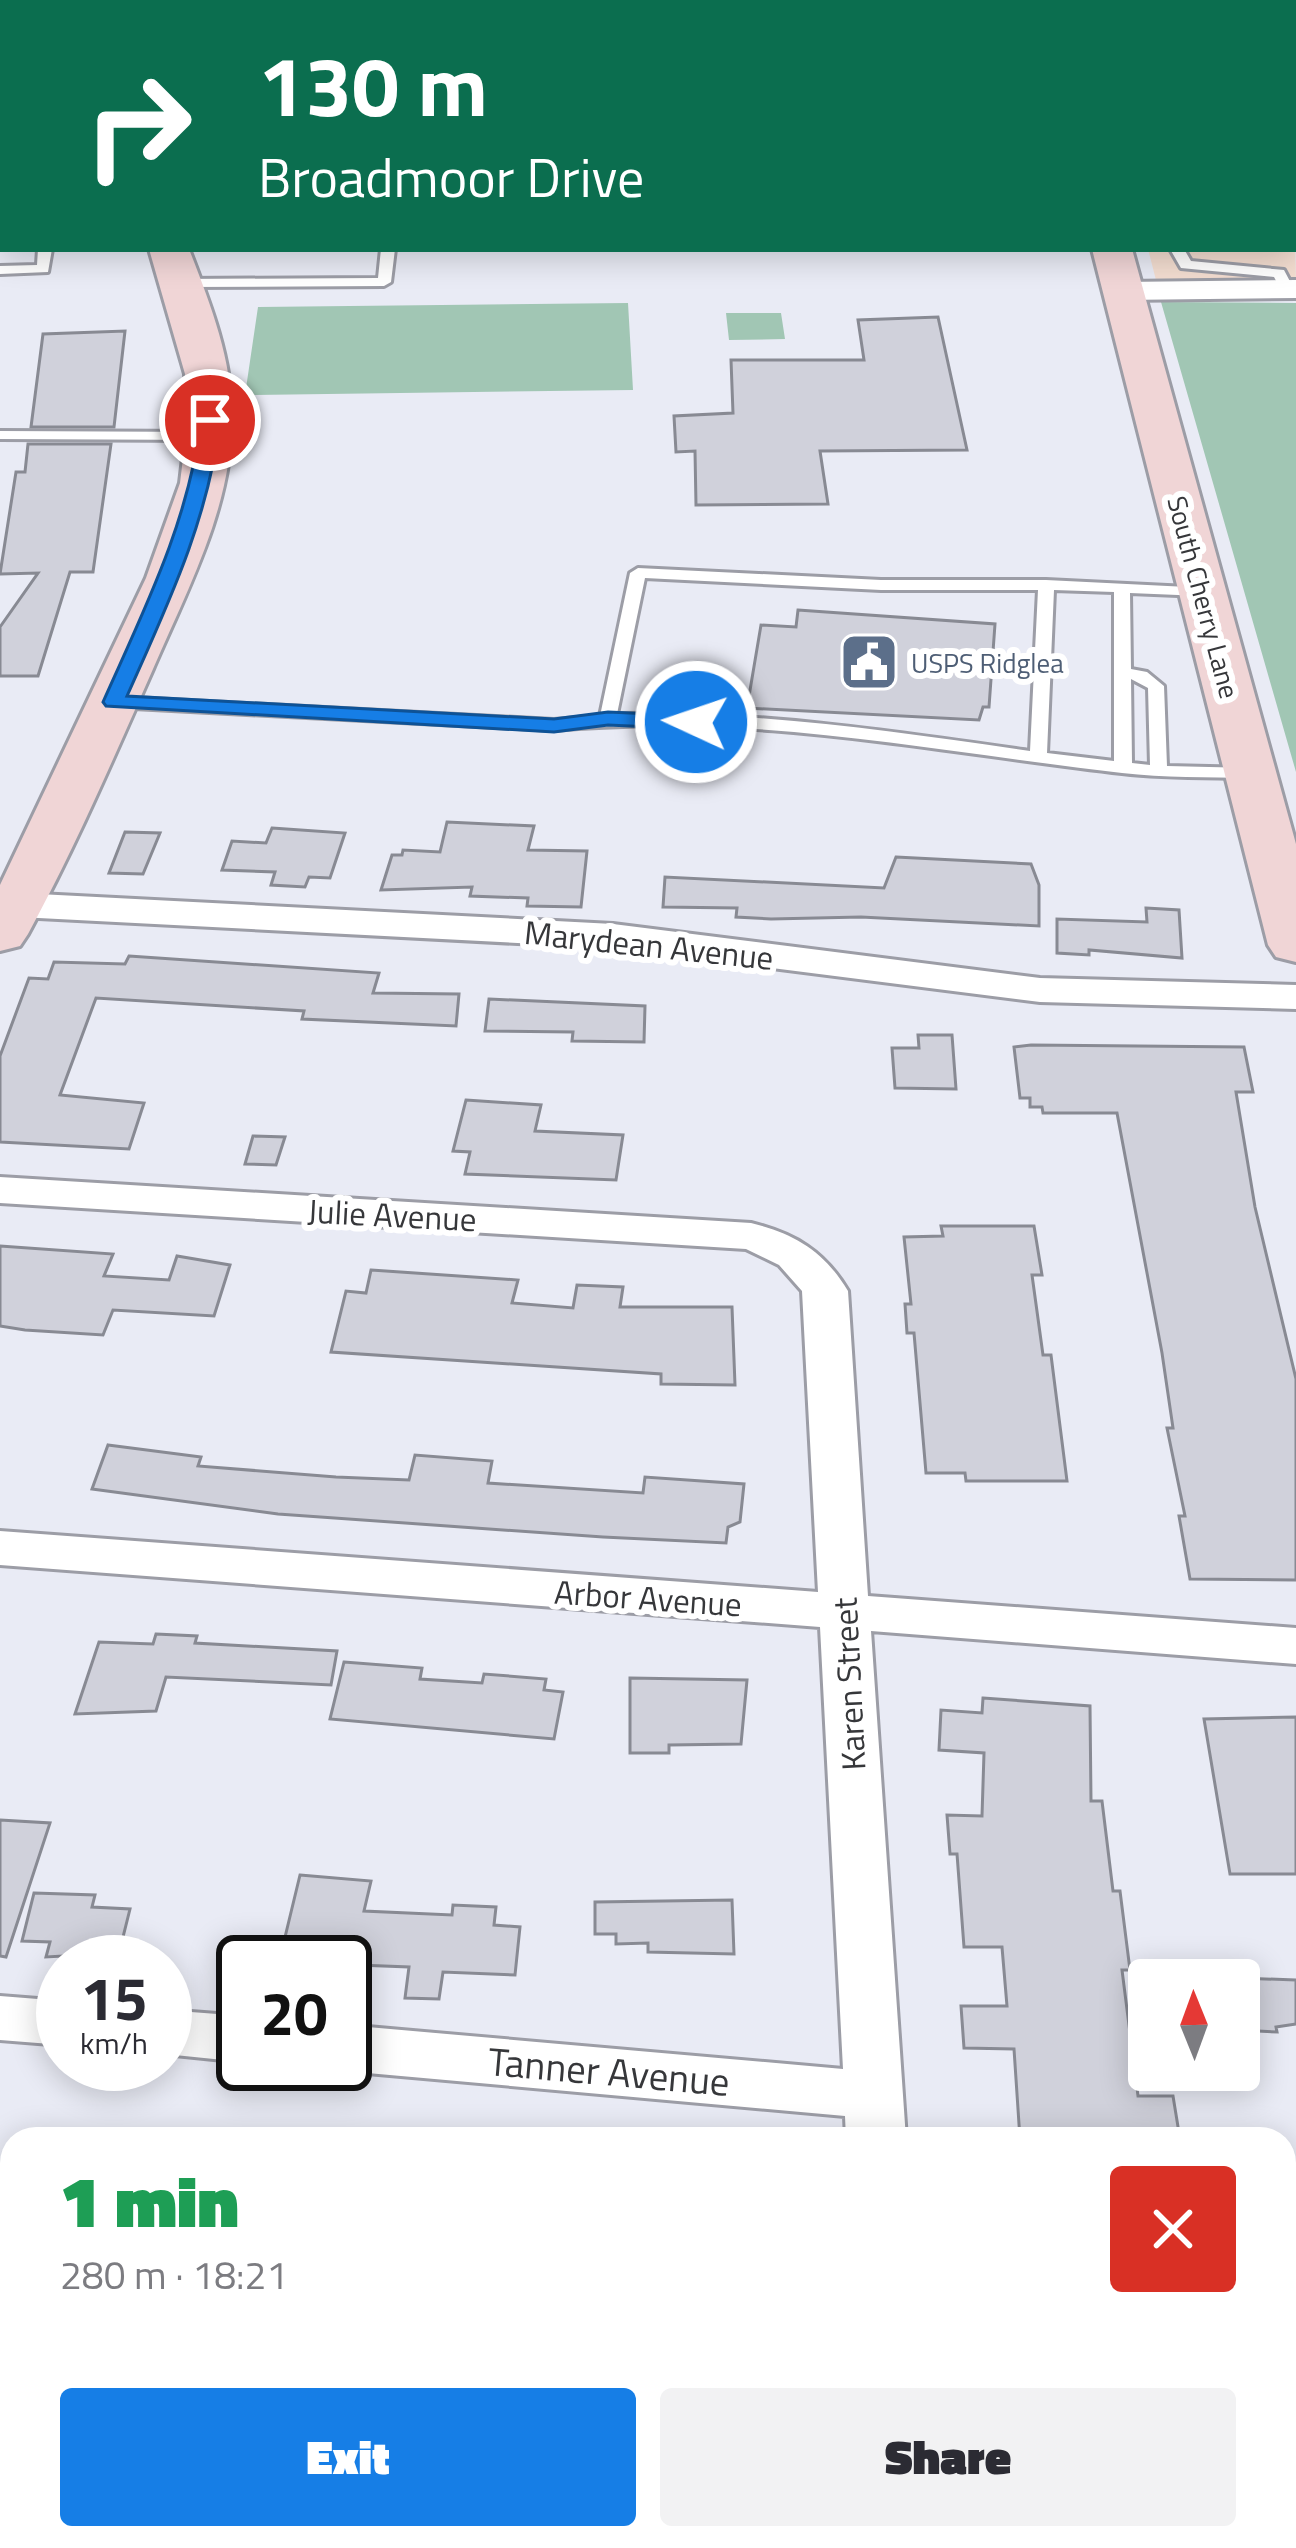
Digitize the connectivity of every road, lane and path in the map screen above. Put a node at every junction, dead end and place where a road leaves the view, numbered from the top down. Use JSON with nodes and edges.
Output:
{"nodes":[{"id":1,"x":46,"y":252,"type":"edge"},
{"id":2,"x":388,"y":252,"type":"edge"},
{"id":3,"x":1179,"y":252,"type":"edge"},
{"id":4,"x":176,"y":266,"type":"edge"},
{"id":5,"x":0,"y":270,"type":"edge"},
{"id":6,"x":1117,"y":270,"type":"edge"},
{"id":7,"x":1291,"y":289,"type":"edge"},
{"id":8,"x":0,"y":435,"type":"edge"},
{"id":9,"x":208,"y":436,"type":"junction"},
{"id":10,"x":1046,"y":585,"type":"junction"},
{"id":11,"x":1122,"y":588,"type":"junction"},
{"id":12,"x":1202,"y":592,"type":"junction"},
{"id":13,"x":1122,"y":673,"type":"junction"},
{"id":14,"x":114,"y":702,"type":"junction"},
{"id":15,"x":608,"y":718,"type":"junction"},
{"id":16,"x":1038,"y":757,"type":"junction"},
{"id":17,"x":1123,"y":768,"type":"junction"},
{"id":18,"x":1159,"y":770,"type":"junction"},
{"id":19,"x":1252,"y":773,"type":"junction"},
{"id":20,"x":6,"y":914,"type":"edge"},
{"id":21,"x":1296,"y":945,"type":"edge"},
{"id":22,"x":1296,"y":997,"type":"edge"},
{"id":23,"x":0,"y":1190,"type":"edge"},
{"id":24,"x":783,"y":1246,"type":"joint"},
{"id":25,"x":0,"y":1548,"type":"edge"},
{"id":26,"x":845,"y":1613,"type":"junction"},
{"id":27,"x":1296,"y":1646,"type":"edge"},
{"id":28,"x":0,"y":2018,"type":"edge"},
{"id":29,"x":36,"y":2021,"type":"edge"},
{"id":30,"x":372,"y":2052,"type":"edge"},
{"id":31,"x":875,"y":2117,"type":"edge"}],
"edges":[{"from":1,"to":5,"type":"lane"},
{"from":2,"to":4,"type":"lane"},
{"from":3,"to":7,"type":"lane"},
{"from":4,"to":9,"type":"street"},
{"from":6,"to":7,"type":"street"},
{"from":6,"to":12,"type":"street","name":"South Cherry Lane"},
{"from":8,"to":9,"type":"lane"},
{"from":9,"to":14,"type":"street"},
{"from":10,"to":11,"type":"lane"},
{"from":10,"to":15,"type":"lane"},
{"from":10,"to":16,"type":"lane"},
{"from":11,"to":12,"type":"lane"},
{"from":11,"to":13,"type":"lane"},
{"from":12,"to":19,"type":"street","name":"South Cherry Lane"},
{"from":13,"to":17,"type":"lane"},
{"from":13,"to":18,"type":"lane"},
{"from":14,"to":15,"type":"lane"},
{"from":14,"to":20,"type":"street"},
{"from":15,"to":16,"type":"lane"},
{"from":16,"to":17,"type":"lane"},
{"from":17,"to":18,"type":"lane"},
{"from":18,"to":19,"type":"lane"},
{"from":19,"to":21,"type":"street","name":"South Cherry Lane"},
{"from":20,"to":22,"type":"street","name":"Marydean Avenue"},
{"from":23,"to":24,"type":"street","name":"Julie Avenue"},
{"from":24,"to":26,"type":"street","name":"Karen Street"},
{"from":25,"to":26,"type":"street","name":"Arbor Avenue"},
{"from":26,"to":27,"type":"street","name":"Arbor Avenue"},
{"from":26,"to":31,"type":"street","name":"Karen Street"},
{"from":28,"to":29,"type":"street"},
{"from":30,"to":31,"type":"street","name":"Tanner Avenue"}]}
